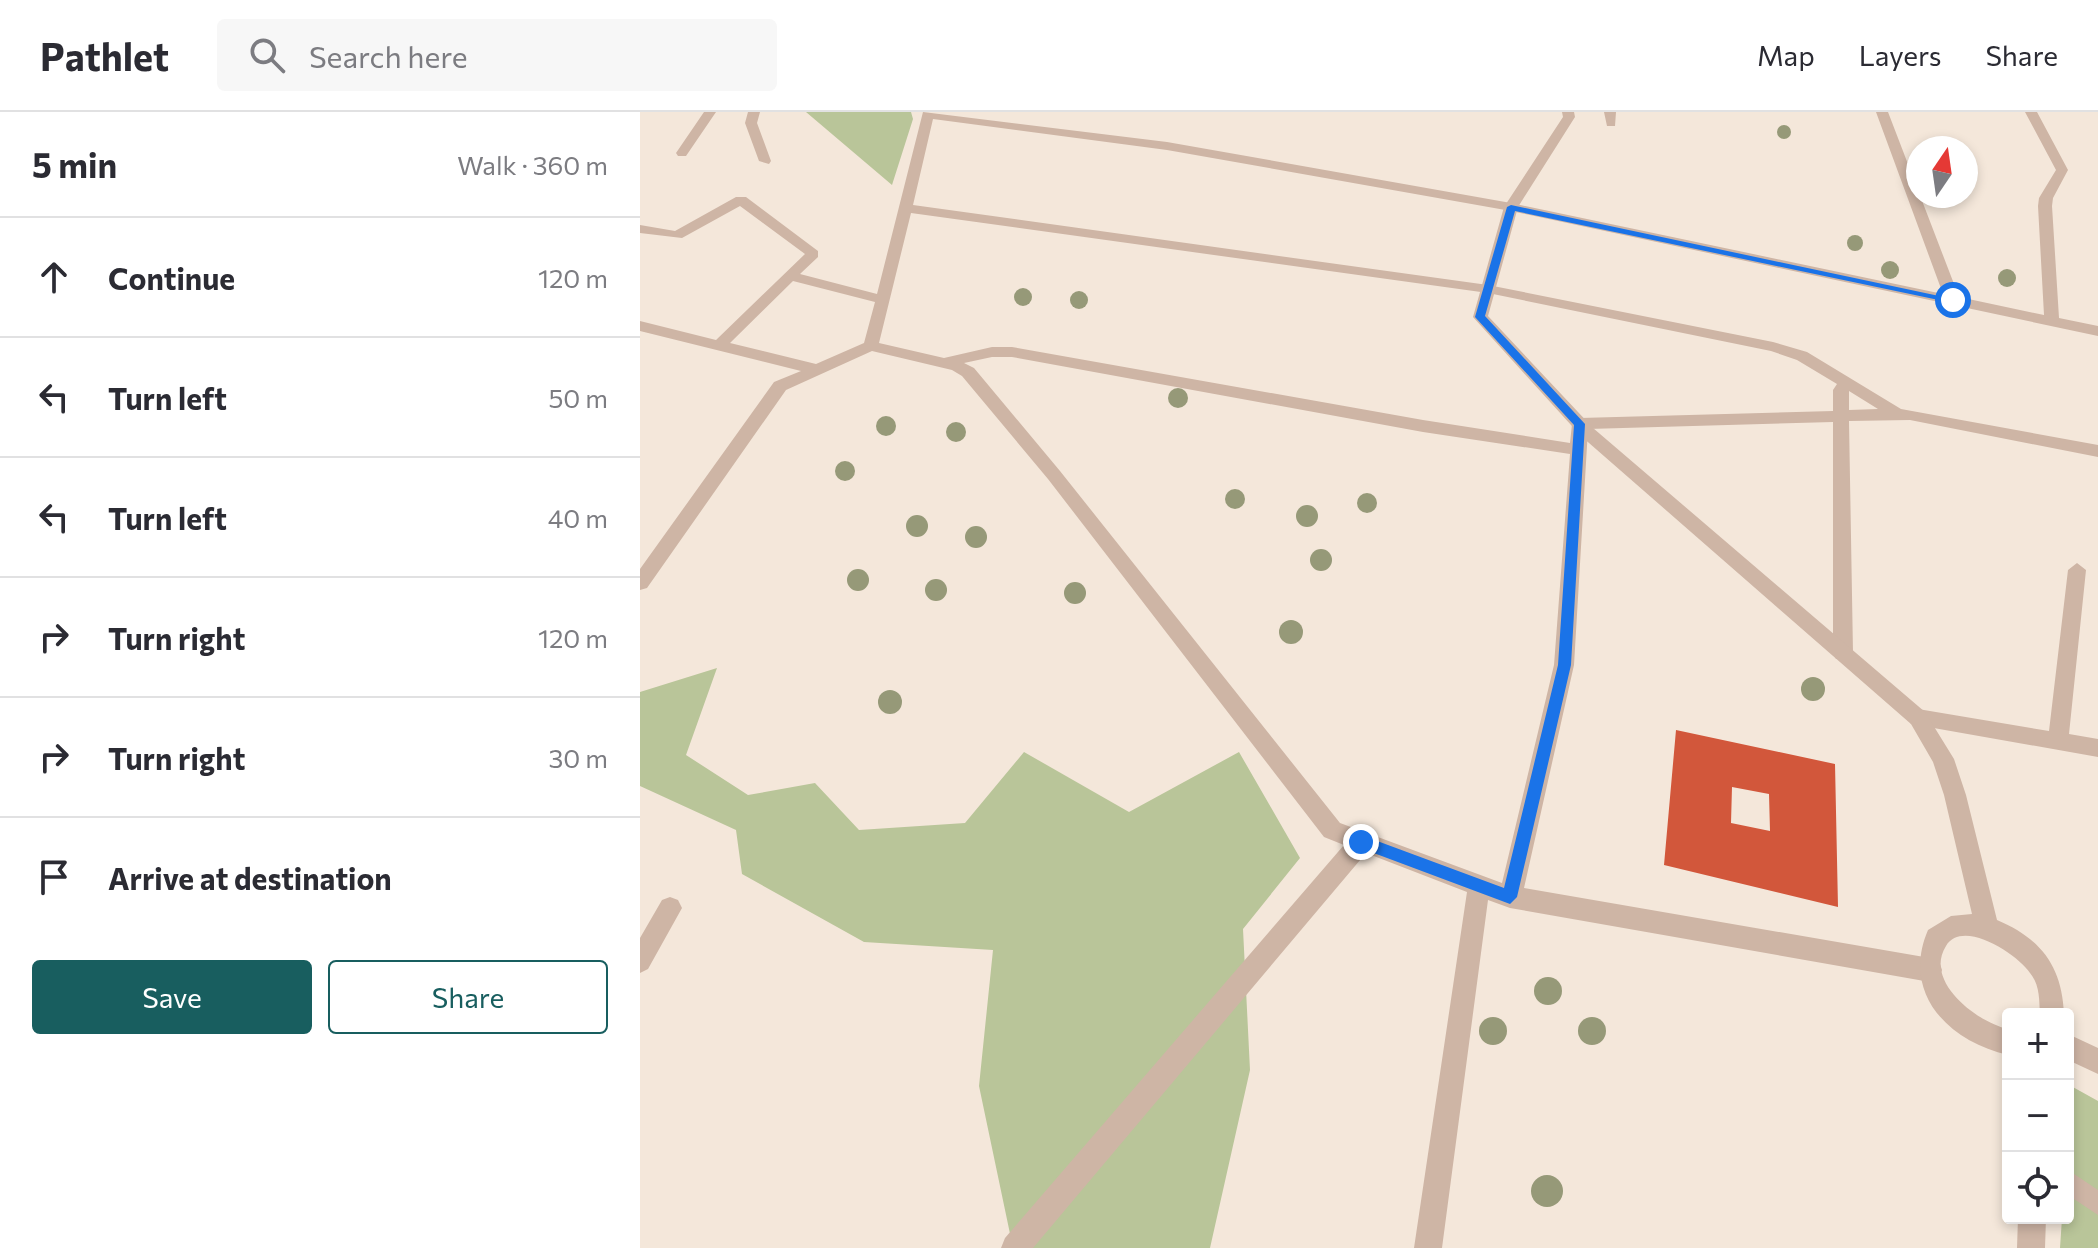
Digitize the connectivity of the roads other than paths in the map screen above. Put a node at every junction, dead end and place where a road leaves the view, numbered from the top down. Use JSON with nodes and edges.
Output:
{"nodes":[{"id":1,"x":710,"y":112,"type":"edge"},
{"id":2,"x":754,"y":112,"type":"edge"},
{"id":3,"x":1568,"y":112,"type":"edge"},
{"id":4,"x":1882,"y":112,"type":"edge"},
{"id":5,"x":2031,"y":112,"type":"edge"},
{"id":6,"x":930,"y":114,"type":"edge"},
{"id":7,"x":682,"y":153,"type":"dead end"},
{"id":8,"x":765,"y":161,"type":"dead end"},
{"id":9,"x":1511,"y":207,"type":"junction"},
{"id":10,"x":906,"y":208,"type":"junction"},
{"id":11,"x":640,"y":229,"type":"edge"},
{"id":12,"x":790,"y":276,"type":"junction"},
{"id":13,"x":1488,"y":289,"type":"junction"},
{"id":14,"x":883,"y":300,"type":"junction"},
{"id":15,"x":1953,"y":300,"type":"junction"},
{"id":16,"x":2052,"y":321,"type":"junction"},
{"id":17,"x":640,"y":326,"type":"edge"},
{"id":18,"x":2098,"y":331,"type":"edge"},
{"id":19,"x":719,"y":346,"type":"junction"},
{"id":20,"x":871,"y":346,"type":"junction"},
{"id":21,"x":944,"y":363,"type":"junction"},
{"id":22,"x":818,"y":370,"type":"junction"},
{"id":23,"x":1847,"y":384,"type":"junction"},
{"id":24,"x":1898,"y":414,"type":"junction"},
{"id":25,"x":1840,"y":416,"type":"junction"},
{"id":26,"x":1580,"y":424,"type":"junction"},
{"id":27,"x":1579,"y":450,"type":"junction"},
{"id":28,"x":2098,"y":451,"type":"edge"},
{"id":29,"x":2077,"y":570,"type":"dead end"},
{"id":30,"x":640,"y":583,"type":"edge"},
{"id":31,"x":1843,"y":653,"type":"junction"},
{"id":32,"x":1918,"y":718,"type":"junction"},
{"id":33,"x":2058,"y":740,"type":"junction"},
{"id":34,"x":2098,"y":748,"type":"edge"},
{"id":35,"x":1361,"y":842,"type":"junction"},
{"id":36,"x":1479,"y":885,"type":"junction"},
{"id":37,"x":1510,"y":897,"type":"junction"},
{"id":38,"x":670,"y":908,"type":"dead end"},
{"id":39,"x":1987,"y":927,"type":"junction"},
{"id":40,"x":640,"y":961,"type":"edge"},
{"id":41,"x":1930,"y":970,"type":"junction"},
{"id":42,"x":2053,"y":1008,"type":"edge"},
{"id":43,"x":2002,"y":1041,"type":"edge"},
{"id":44,"x":2074,"y":1050,"type":"edge"},
{"id":45,"x":2098,"y":1061,"type":"edge"},
{"id":46,"x":2074,"y":1186,"type":"edge"},
{"id":47,"x":2098,"y":1204,"type":"edge"},
{"id":48,"x":2032,"y":1224,"type":"edge"},
{"id":49,"x":1015,"y":1248,"type":"edge"},
{"id":50,"x":1428,"y":1248,"type":"edge"},
{"id":51,"x":2031,"y":1248,"type":"edge"}],
"edges":[{"from":1,"to":7,"type":"street"},
{"from":2,"to":8,"type":"street"},
{"from":3,"to":9,"type":"street"},
{"from":4,"to":15,"type":"street"},
{"from":5,"to":16,"type":"street"},
{"from":6,"to":9,"type":"street"},
{"from":6,"to":10,"type":"street"},
{"from":9,"to":13,"type":"street"},
{"from":9,"to":15,"type":"street"},
{"from":10,"to":13,"type":"street"},
{"from":10,"to":14,"type":"street"},
{"from":11,"to":12,"type":"street"},
{"from":12,"to":14,"type":"street"},
{"from":12,"to":19,"type":"street"},
{"from":13,"to":23,"type":"street"},
{"from":13,"to":26,"type":"street"},
{"from":14,"to":20,"type":"street"},
{"from":15,"to":16,"type":"street"},
{"from":16,"to":18,"type":"street"},
{"from":17,"to":19,"type":"street"},
{"from":19,"to":22,"type":"street"},
{"from":20,"to":21,"type":"street"},
{"from":20,"to":22,"type":"street"},
{"from":21,"to":27,"type":"street"},
{"from":21,"to":35,"type":"street"},
{"from":22,"to":30,"type":"street"},
{"from":23,"to":24,"type":"street"},
{"from":23,"to":25,"type":"street"},
{"from":24,"to":25,"type":"street"},
{"from":24,"to":28,"type":"street"},
{"from":25,"to":26,"type":"street"},
{"from":25,"to":31,"type":"street"},
{"from":26,"to":27,"type":"street"},
{"from":26,"to":31,"type":"street"},
{"from":27,"to":37,"type":"street"},
{"from":29,"to":33,"type":"street"},
{"from":31,"to":32,"type":"street"},
{"from":32,"to":33,"type":"street"},
{"from":32,"to":39,"type":"street"},
{"from":33,"to":34,"type":"street"},
{"from":35,"to":36,"type":"street"},
{"from":35,"to":49,"type":"street"},
{"from":36,"to":37,"type":"street"},
{"from":36,"to":50,"type":"street"},
{"from":37,"to":41,"type":"street"},
{"from":38,"to":40,"type":"street"},
{"from":39,"to":41,"type":"street"},
{"from":39,"to":42,"type":"street"},
{"from":41,"to":43,"type":"street"},
{"from":44,"to":45,"type":"street"},
{"from":46,"to":47,"type":"lane"},
{"from":48,"to":51,"type":"street"}]}
